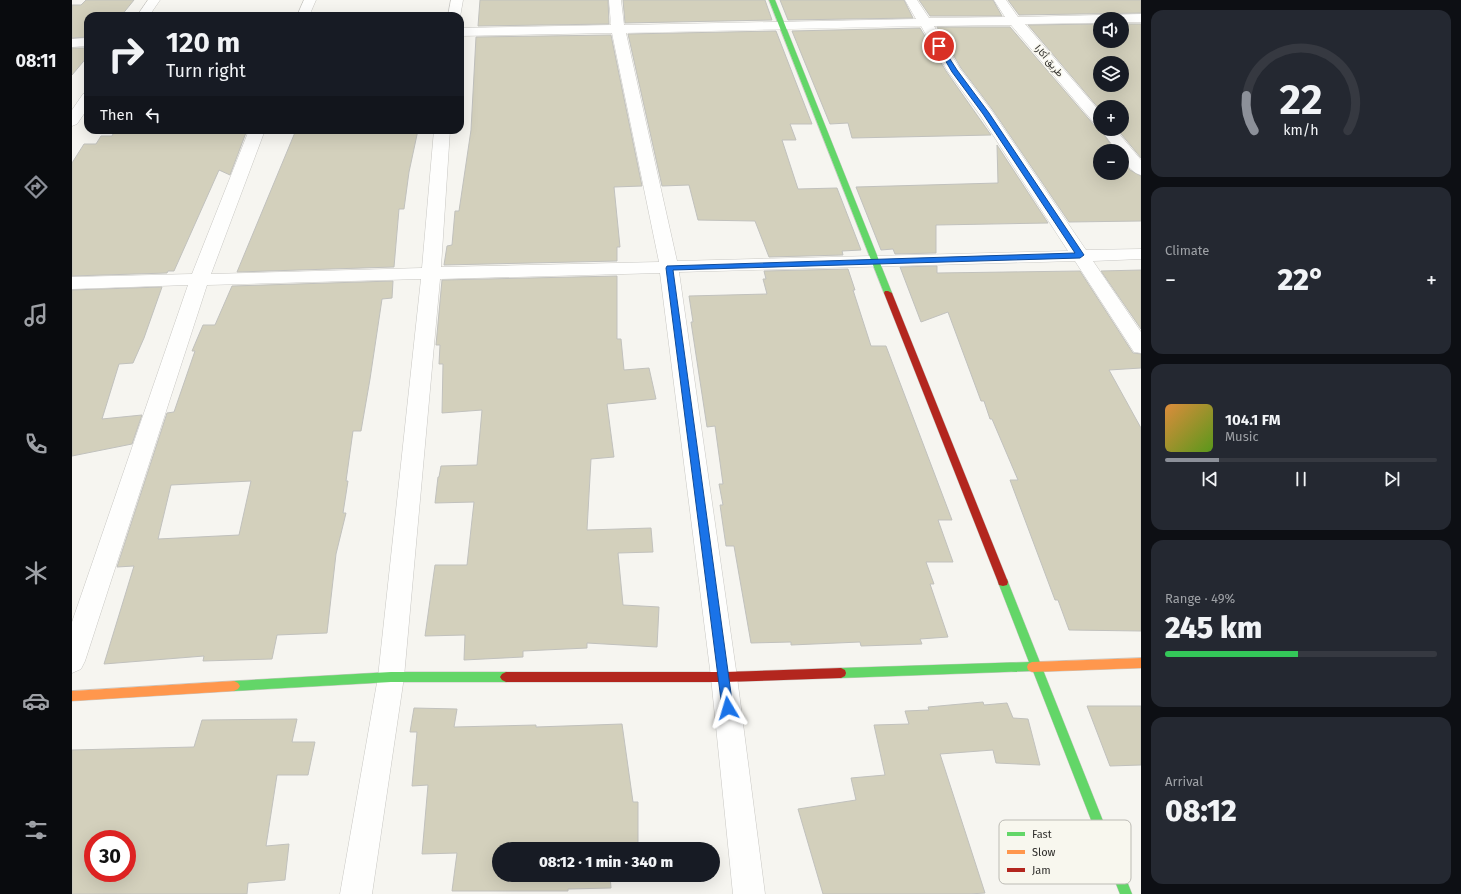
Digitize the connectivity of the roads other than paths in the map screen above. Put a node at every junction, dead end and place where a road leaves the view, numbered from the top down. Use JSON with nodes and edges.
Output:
{"nodes":[{"id":1,"x":154,"y":0,"type":"edge"},
{"id":2,"x":310,"y":0,"type":"edge"},
{"id":3,"x":458,"y":0,"type":"edge"},
{"id":4,"x":615,"y":0,"type":"edge"},
{"id":5,"x":772,"y":0,"type":"edge"},
{"id":6,"x":911,"y":0,"type":"edge"},
{"id":7,"x":1000,"y":0,"type":"edge"},
{"id":8,"x":145,"y":12,"type":"edge"},
{"id":9,"x":304,"y":12,"type":"edge"},
{"id":10,"x":455,"y":12,"type":"edge"},
{"id":11,"x":1141,"y":18,"type":"edge"},
{"id":12,"x":1014,"y":20,"type":"junction"},
{"id":13,"x":925,"y":22,"type":"junction"},
{"id":14,"x":782,"y":25,"type":"junction"},
{"id":15,"x":618,"y":28,"type":"junction"},
{"id":16,"x":464,"y":32,"type":"edge"},
{"id":17,"x":84,"y":42,"type":"edge"},
{"id":18,"x":72,"y":43,"type":"edge"},
{"id":19,"x":84,"y":102,"type":"edge"},
{"id":20,"x":1093,"y":113,"type":"edge"},
{"id":21,"x":72,"y":121,"type":"edge"},
{"id":22,"x":255,"y":134,"type":"edge"},
{"id":23,"x":442,"y":134,"type":"edge"},
{"id":24,"x":1112,"y":136,"type":"edge"},
{"id":25,"x":1141,"y":170,"type":"edge"},
{"id":26,"x":1141,"y":254,"type":"edge"},
{"id":27,"x":1080,"y":255,"type":"junction"},
{"id":28,"x":876,"y":262,"type":"junction"},
{"id":29,"x":669,"y":268,"type":"junction"},
{"id":30,"x":431,"y":273,"type":"junction"},
{"id":31,"x":199,"y":281,"type":"junction"},
{"id":32,"x":72,"y":283,"type":"edge"},
{"id":33,"x":1141,"y":347,"type":"edge"},
{"id":34,"x":72,"y":661,"type":"edge"},
{"id":35,"x":1141,"y":663,"type":"edge"},
{"id":36,"x":1036,"y":667,"type":"junction"},
{"id":37,"x":391,"y":677,"type":"junction"},
{"id":38,"x":724,"y":677,"type":"junction"},
{"id":39,"x":72,"y":696,"type":"edge"},
{"id":40,"x":1097,"y":820,"type":"edge"},
{"id":41,"x":1122,"y":884,"type":"edge"},
{"id":42,"x":356,"y":894,"type":"edge"},
{"id":43,"x":749,"y":894,"type":"edge"},
{"id":44,"x":1126,"y":894,"type":"edge"}],
"edges":[{"from":1,"to":8,"type":"street"},
{"from":2,"to":9,"type":"street"},
{"from":3,"to":10,"type":"street"},
{"from":4,"to":15,"type":"street"},
{"from":5,"to":14,"type":"street"},
{"from":6,"to":13,"type":"street"},
{"from":7,"to":12,"type":"street","name":"طريق أكارا"},
{"from":11,"to":12,"type":"street"},
{"from":12,"to":13,"type":"street"},
{"from":12,"to":20,"type":"street","name":"طريق أكارا"},
{"from":13,"to":14,"type":"street"},
{"from":13,"to":27,"type":"street"},
{"from":14,"to":15,"type":"street"},
{"from":14,"to":28,"type":"street"},
{"from":15,"to":16,"type":"street"},
{"from":15,"to":29,"type":"street"},
{"from":17,"to":18,"type":"street"},
{"from":19,"to":21,"type":"street"},
{"from":22,"to":31,"type":"street"},
{"from":23,"to":30,"type":"street"},
{"from":24,"to":25,"type":"street"},
{"from":26,"to":27,"type":"street"},
{"from":27,"to":28,"type":"street"},
{"from":27,"to":33,"type":"street"},
{"from":28,"to":29,"type":"street"},
{"from":28,"to":36,"type":"street"},
{"from":29,"to":30,"type":"street"},
{"from":29,"to":38,"type":"street"},
{"from":30,"to":31,"type":"street"},
{"from":30,"to":37,"type":"street"},
{"from":31,"to":32,"type":"street"},
{"from":31,"to":34,"type":"street"},
{"from":35,"to":36,"type":"street"},
{"from":36,"to":38,"type":"street"},
{"from":36,"to":40,"type":"street"},
{"from":37,"to":38,"type":"street"},
{"from":37,"to":39,"type":"street"},
{"from":37,"to":42,"type":"street"},
{"from":38,"to":43,"type":"street"},
{"from":41,"to":44,"type":"street"}]}
